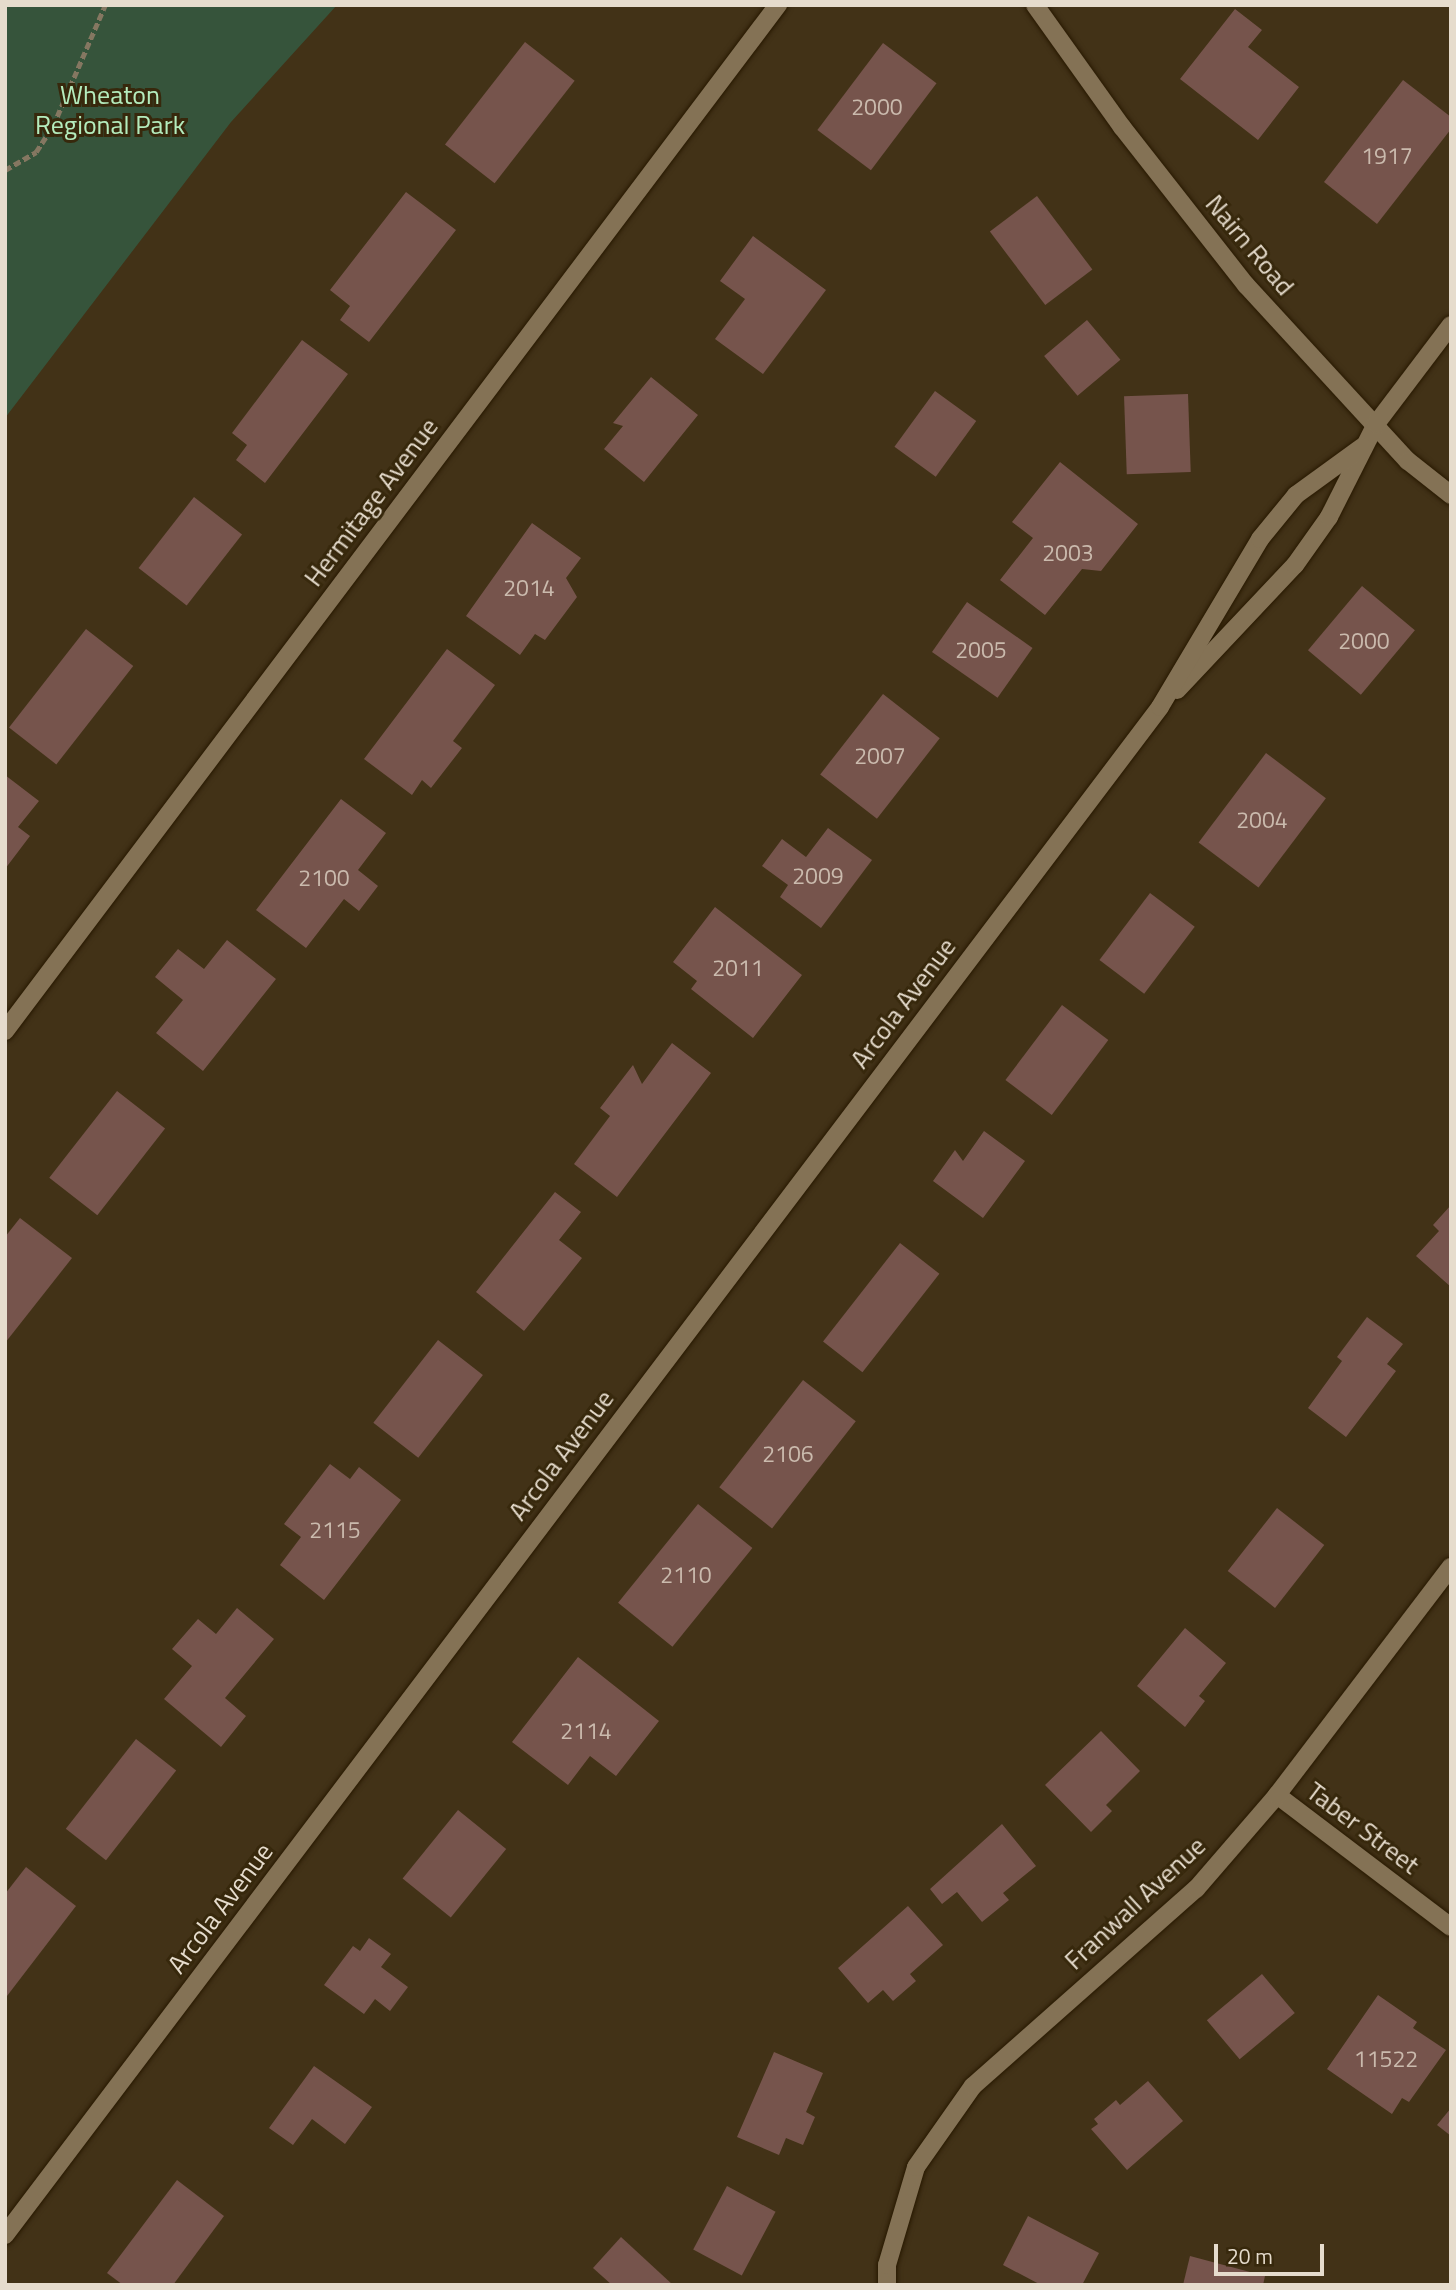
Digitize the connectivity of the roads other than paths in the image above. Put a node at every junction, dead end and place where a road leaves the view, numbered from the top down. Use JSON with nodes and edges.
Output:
{"nodes":[{"id":1,"x":778,"y":5,"type":"edge"},
{"id":2,"x":1035,"y":5,"type":"edge"},
{"id":3,"x":1451,"y":324,"type":"edge"},
{"id":4,"x":1376,"y":424,"type":"junction"},
{"id":5,"x":1362,"y":447,"type":"junction"},
{"id":6,"x":1451,"y":495,"type":"edge"},
{"id":7,"x":1160,"y":707,"type":"junction"},
{"id":8,"x":5,"y":1031,"type":"edge"},
{"id":9,"x":1451,"y":1567,"type":"edge"},
{"id":10,"x":1278,"y":1795,"type":"junction"},
{"id":11,"x":1451,"y":1927,"type":"edge"},
{"id":12,"x":5,"y":2235,"type":"edge"},
{"id":13,"x":887,"y":2285,"type":"edge"}],
"edges":[{"from":1,"to":8,"type":"street","name":"Hermitage Avenue"},
{"from":2,"to":4,"type":"street","name":"Nairn Road"},
{"from":3,"to":4,"type":"street","name":"Arcola Avenue"},
{"from":4,"to":5,"type":"street","name":"Arcola Avenue"},
{"from":4,"to":6,"type":"street","name":"Nairn Road"},
{"from":5,"to":7,"type":"street","name":"Arcola Avenue"},
{"from":5,"to":7,"type":"street","name":"Arcola Avenue"},
{"from":7,"to":12,"type":"street","name":"Arcola Avenue"},
{"from":9,"to":10,"type":"street","name":"Franwall Avenue"},
{"from":10,"to":11,"type":"street","name":"Taber Street"},
{"from":10,"to":13,"type":"street","name":"Franwall Avenue"}]}
